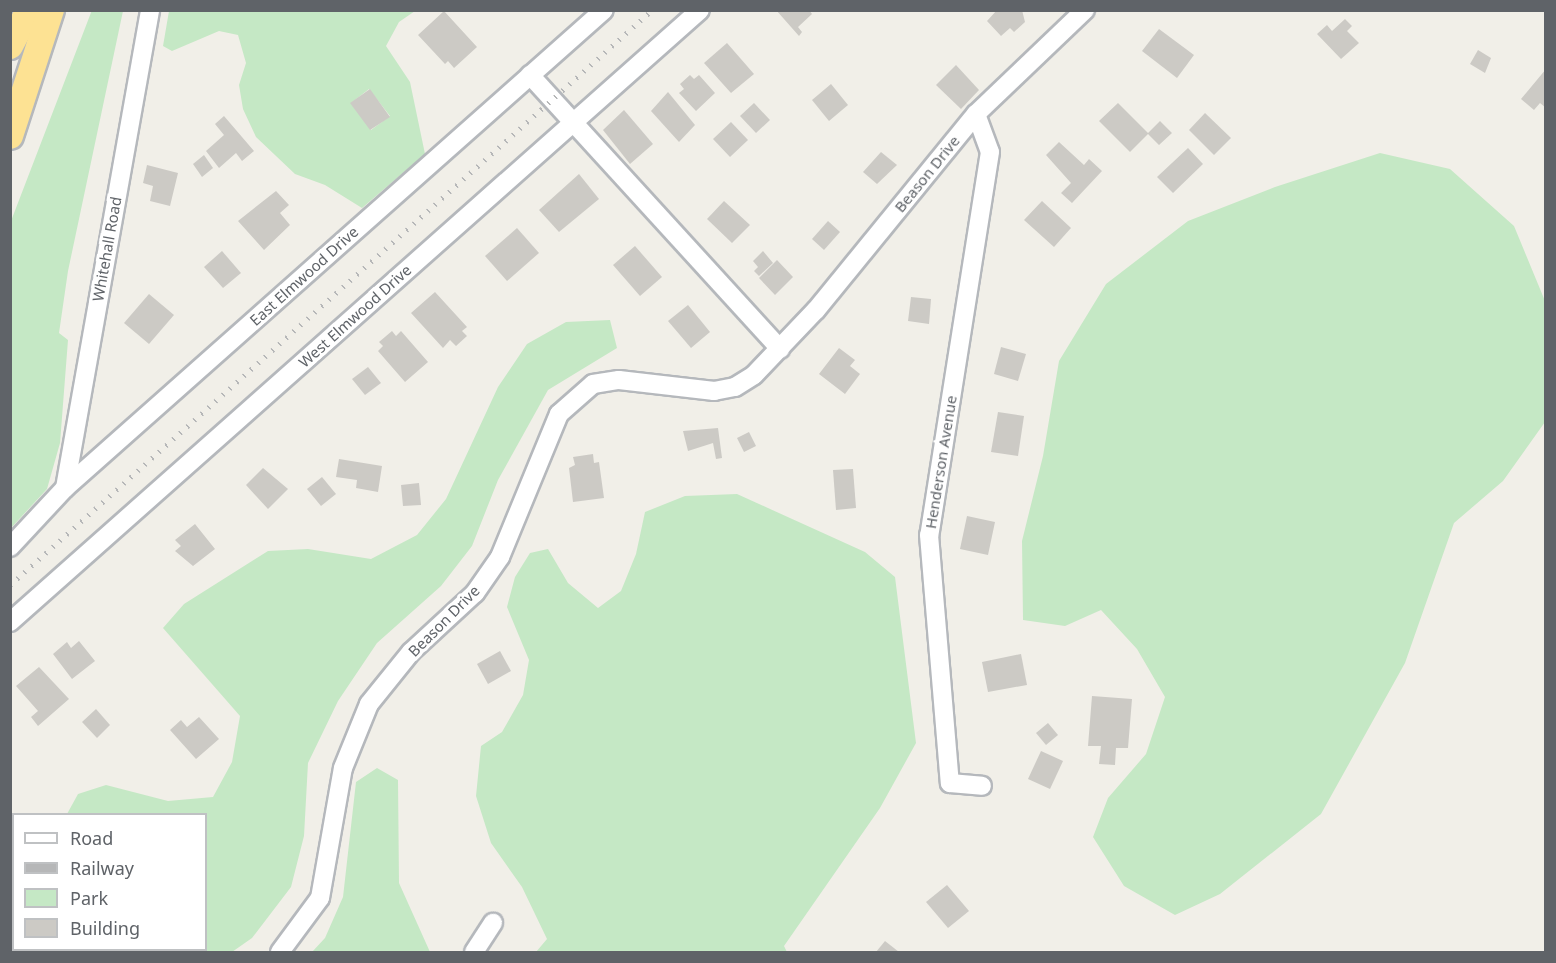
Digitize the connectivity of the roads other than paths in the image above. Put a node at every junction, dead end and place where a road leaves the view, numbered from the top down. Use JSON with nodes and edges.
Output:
{"nodes":[{"id":1,"x":29,"y":10,"type":"edge"},
{"id":2,"x":51,"y":10,"type":"edge"},
{"id":3,"x":150,"y":10,"type":"edge"},
{"id":4,"x":604,"y":10,"type":"edge"},
{"id":5,"x":700,"y":10,"type":"edge"},
{"id":6,"x":1085,"y":10,"type":"edge"},
{"id":7,"x":10,"y":46,"type":"edge"},
{"id":8,"x":530,"y":75,"type":"junction"},
{"id":9,"x":976,"y":114,"type":"junction"},
{"id":10,"x":573,"y":124,"type":"junction"},
{"id":11,"x":10,"y":136,"type":"edge"},
{"id":12,"x":780,"y":349,"type":"junction"},
{"id":13,"x":65,"y":488,"type":"junction"},
{"id":14,"x":10,"y":547,"type":"edge"},
{"id":15,"x":10,"y":622,"type":"edge"},
{"id":16,"x":982,"y":786,"type":"dead end"},
{"id":17,"x":493,"y":923,"type":"dead end"},
{"id":18,"x":280,"y":952,"type":"edge"},
{"id":19,"x":474,"y":952,"type":"edge"}],
"edges":[{"from":1,"to":7,"type":"highway"},
{"from":2,"to":11,"type":"highway"},
{"from":3,"to":13,"type":"street","name":"Whitehall Road"},
{"from":4,"to":8,"type":"street","name":"East Elmwood Drive"},
{"from":5,"to":10,"type":"street","name":"West Elmwood Drive"},
{"from":6,"to":9,"type":"street","name":"Beason Drive"},
{"from":8,"to":10,"type":"street"},
{"from":8,"to":13,"type":"street","name":"East Elmwood Drive"},
{"from":9,"to":12,"type":"street","name":"Beason Drive"},
{"from":9,"to":16,"type":"street","name":"Henderson Avenue"},
{"from":10,"to":12,"type":"street"},
{"from":10,"to":15,"type":"street","name":"West Elmwood Drive"},
{"from":12,"to":18,"type":"street","name":"Beason Drive"},
{"from":13,"to":14,"type":"street","name":"East Elmwood Drive"},
{"from":17,"to":19,"type":"street"}]}
